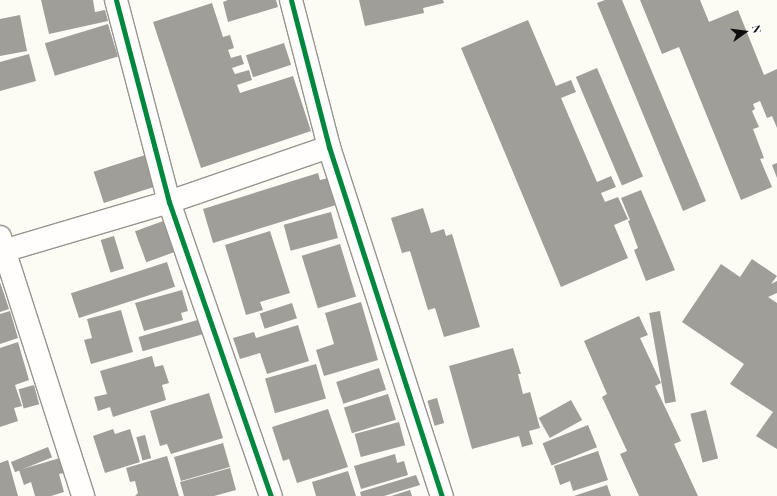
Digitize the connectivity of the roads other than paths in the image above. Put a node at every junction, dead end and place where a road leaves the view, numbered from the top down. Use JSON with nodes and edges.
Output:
{"nodes":[{"id":1,"x":116,"y":0,"type":"edge"},
{"id":2,"x":291,"y":0,"type":"edge"},
{"id":3,"x":329,"y":147,"type":"junction"},
{"id":4,"x":169,"y":202,"type":"junction"},
{"id":5,"x":1,"y":246,"type":"edge"},
{"id":6,"x":83,"y":496,"type":"edge"},
{"id":7,"x":271,"y":496,"type":"edge"},
{"id":8,"x":442,"y":496,"type":"edge"}],
"edges":[{"from":1,"to":4,"type":"street"},
{"from":2,"to":3,"type":"street"},
{"from":3,"to":4,"type":"street"},
{"from":3,"to":8,"type":"street"},
{"from":4,"to":5,"type":"street"},
{"from":4,"to":7,"type":"street"},
{"from":5,"to":6,"type":"street"}]}
